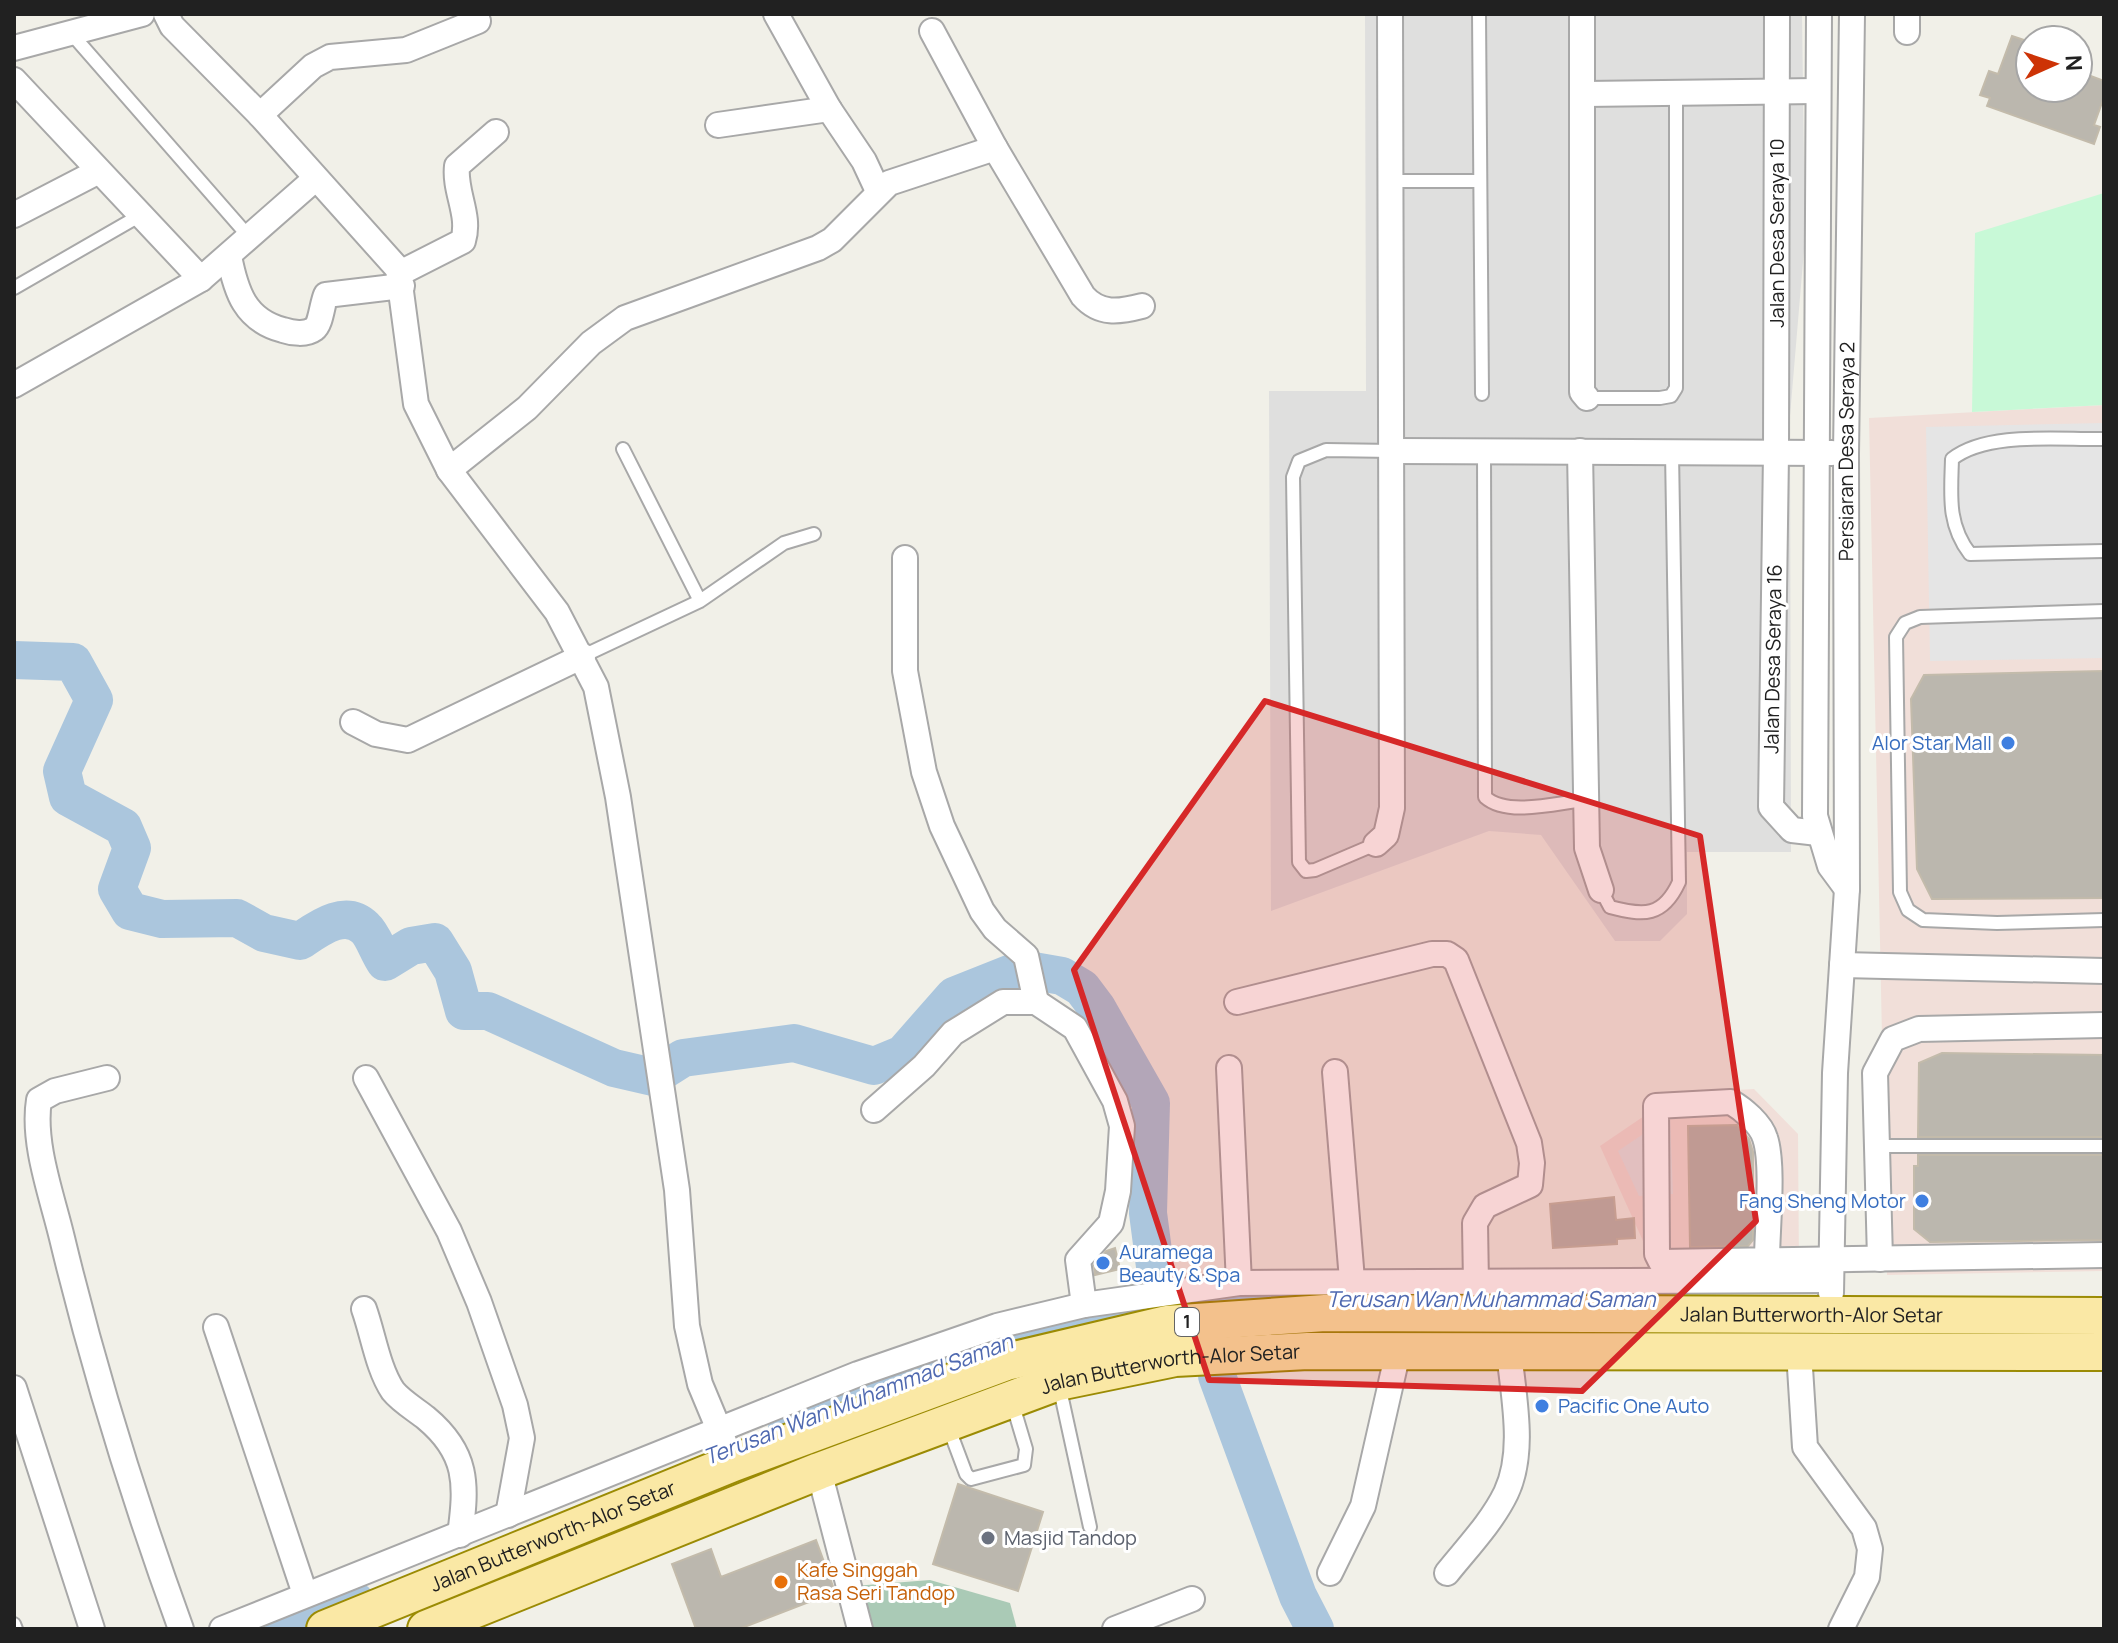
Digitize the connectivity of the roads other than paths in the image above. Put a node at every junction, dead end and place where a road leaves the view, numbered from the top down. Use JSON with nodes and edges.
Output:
{"nodes":[{"id":1,"x":142,"y":14,"type":"edge"},
{"id":2,"x":166,"y":14,"type":"edge"},
{"id":3,"x":776,"y":14,"type":"edge"},
{"id":4,"x":1390,"y":14,"type":"edge"},
{"id":5,"x":1479,"y":14,"type":"edge"},
{"id":6,"x":1582,"y":14,"type":"edge"},
{"id":7,"x":1777,"y":14,"type":"edge"},
{"id":8,"x":1819,"y":14,"type":"edge"},
{"id":9,"x":1852,"y":14,"type":"edge"},
{"id":10,"x":478,"y":21,"type":"dead end"},
{"id":11,"x":932,"y":31,"type":"dead end"},
{"id":12,"x":70,"y":32,"type":"junction"},
{"id":13,"x":14,"y":48,"type":"edge"},
{"id":14,"x":14,"y":80,"type":"edge"},
{"id":15,"x":1816,"y":91,"type":"junction"},
{"id":16,"x":1778,"y":92,"type":"junction"},
{"id":17,"x":1676,"y":93,"type":"junction"},
{"id":18,"x":1585,"y":94,"type":"junction"},
{"id":19,"x":829,"y":109,"type":"junction"},
{"id":20,"x":260,"y":115,"type":"junction"},
{"id":21,"x":718,"y":125,"type":"dead end"},
{"id":22,"x":496,"y":132,"type":"dead end"},
{"id":23,"x":995,"y":148,"type":"junction"},
{"id":24,"x":97,"y":172,"type":"junction"},
{"id":25,"x":315,"y":179,"type":"junction"},
{"id":26,"x":1391,"y":181,"type":"junction"},
{"id":27,"x":1480,"y":181,"type":"junction"},
{"id":28,"x":878,"y":191,"type":"junction"},
{"id":29,"x":14,"y":215,"type":"edge"},
{"id":30,"x":139,"y":216,"type":"junction"},
{"id":31,"x":250,"y":238,"type":"junction"},
{"id":32,"x":229,"y":256,"type":"junction"},
{"id":33,"x":201,"y":279,"type":"junction"},
{"id":34,"x":401,"y":279,"type":"junction"},
{"id":35,"x":14,"y":288,"type":"edge"},
{"id":36,"x":1142,"y":306,"type":"dead end"},
{"id":37,"x":14,"y":385,"type":"edge"},
{"id":38,"x":1482,"y":394,"type":"dead end"},
{"id":39,"x":1587,"y":398,"type":"joint"},
{"id":40,"x":2104,"y":439,"type":"edge"},
{"id":41,"x":623,"y":449,"type":"dead end"},
{"id":42,"x":1393,"y":451,"type":"junction"},
{"id":43,"x":1484,"y":451,"type":"junction"},
{"id":44,"x":1580,"y":451,"type":"junction"},
{"id":45,"x":1672,"y":452,"type":"junction"},
{"id":46,"x":1776,"y":453,"type":"junction"},
{"id":47,"x":1816,"y":453,"type":"junction"},
{"id":48,"x":1846,"y":453,"type":"junction"},
{"id":49,"x":449,"y":470,"type":"junction"},
{"id":50,"x":814,"y":534,"type":"dead end"},
{"id":51,"x":2104,"y":551,"type":"edge"},
{"id":52,"x":905,"y":558,"type":"dead end"},
{"id":53,"x":700,"y":601,"type":"junction"},
{"id":54,"x":2104,"y":611,"type":"edge"},
{"id":55,"x":583,"y":656,"type":"junction"},
{"id":56,"x":353,"y":722,"type":"dead end"},
{"id":57,"x":1585,"y":800,"type":"junction"},
{"id":58,"x":1818,"y":833,"type":"junction"},
{"id":59,"x":1376,"y":844,"type":"joint"},
{"id":60,"x":1847,"y":889,"type":"junction"},
{"id":61,"x":1601,"y":890,"type":"joint"},
{"id":62,"x":2104,"y":920,"type":"edge"},
{"id":63,"x":1842,"y":965,"type":"junction"},
{"id":64,"x":2104,"y":971,"type":"edge"},
{"id":65,"x":1036,"y":999,"type":"junction"},
{"id":66,"x":1237,"y":1002,"type":"dead end"},
{"id":67,"x":2104,"y":1025,"type":"edge"},
{"id":68,"x":1229,"y":1068,"type":"dead end"},
{"id":69,"x":1335,"y":1072,"type":"dead end"},
{"id":70,"x":1835,"y":1073,"type":"junction"},
{"id":71,"x":1875,"y":1073,"type":"junction"},
{"id":72,"x":107,"y":1078,"type":"dead end"},
{"id":73,"x":366,"y":1078,"type":"dead end"},
{"id":74,"x":874,"y":1110,"type":"dead end"},
{"id":75,"x":1876,"y":1146,"type":"junction"},
{"id":76,"x":2104,"y":1146,"type":"edge"},
{"id":77,"x":2104,"y":1255,"type":"edge"},
{"id":78,"x":1880,"y":1259,"type":"junction"},
{"id":79,"x":1767,"y":1260,"type":"junction"},
{"id":80,"x":1830,"y":1270,"type":"junction"},
{"id":81,"x":1694,"y":1272,"type":"junction"},
{"id":82,"x":1352,"y":1280,"type":"junction"},
{"id":83,"x":1239,"y":1283,"type":"junction"},
{"id":84,"x":1476,"y":1284,"type":"junction"},
{"id":85,"x":1084,"y":1305,"type":"junction"},
{"id":86,"x":364,"y":1309,"type":"dead end"},
{"id":87,"x":1832,"y":1316,"type":"junction"},
{"id":88,"x":2104,"y":1316,"type":"edge"},
{"id":89,"x":216,"y":1327,"type":"dead end"},
{"id":90,"x":1509,"y":1351,"type":"junction"},
{"id":91,"x":1398,"y":1352,"type":"junction"},
{"id":92,"x":1799,"y":1352,"type":"junction"},
{"id":93,"x":2104,"y":1352,"type":"edge"},
{"id":94,"x":1058,"y":1382,"type":"junction"},
{"id":95,"x":14,"y":1388,"type":"edge"},
{"id":96,"x":1011,"y":1399,"type":"junction"},
{"id":97,"x":947,"y":1422,"type":"junction"},
{"id":98,"x":718,"y":1430,"type":"junction"},
{"id":99,"x":733,"y":1463,"type":"junction"},
{"id":100,"x":819,"y":1471,"type":"junction"},
{"id":101,"x":508,"y":1515,"type":"junction"},
{"id":102,"x":1090,"y":1527,"type":"dead end"},
{"id":103,"x":460,"y":1535,"type":"junction"},
{"id":104,"x":1330,"y":1573,"type":"dead end"},
{"id":105,"x":1447,"y":1573,"type":"dead end"},
{"id":106,"x":305,"y":1594,"type":"junction"},
{"id":107,"x":1192,"y":1599,"type":"dead end"},
{"id":108,"x":486,"y":1619,"type":"edge"},
{"id":109,"x":92,"y":1629,"type":"edge"},
{"id":110,"x":181,"y":1629,"type":"edge"},
{"id":111,"x":222,"y":1629,"type":"edge"},
{"id":112,"x":325,"y":1629,"type":"edge"},
{"id":113,"x":426,"y":1629,"type":"edge"},
{"id":114,"x":860,"y":1629,"type":"edge"},
{"id":115,"x":1115,"y":1629,"type":"edge"},
{"id":116,"x":1841,"y":1629,"type":"edge"}],
"edges":[{"from":1,"to":12,"type":"street"},
{"from":2,"to":20,"type":"street"},
{"from":3,"to":19,"type":"street"},
{"from":4,"to":26,"type":"street"},
{"from":5,"to":27,"type":"lane"},
{"from":6,"to":18,"type":"street"},
{"from":7,"to":16,"type":"street","name":"Jalan Desa Seraya 10"},
{"from":8,"to":15,"type":"street","name":"Persiaran Desa Seraya 2"},
{"from":9,"to":48,"type":"street","name":"Persiaran Desa Seraya 2"},
{"from":10,"to":20,"type":"street"},
{"from":11,"to":23,"type":"street"},
{"from":12,"to":13,"type":"street"},
{"from":12,"to":31,"type":"lane"},
{"from":14,"to":24,"type":"street"},
{"from":15,"to":16,"type":"street"},
{"from":15,"to":47,"type":"street","name":"Persiaran Desa Seraya 2"},
{"from":16,"to":17,"type":"street"},
{"from":16,"to":46,"type":"street","name":"Jalan Desa Seraya 10"},
{"from":17,"to":18,"type":"street"},
{"from":17,"to":39,"type":"lane"},
{"from":18,"to":39,"type":"street"},
{"from":19,"to":21,"type":"street"},
{"from":19,"to":28,"type":"street"},
{"from":20,"to":25,"type":"street"},
{"from":22,"to":34,"type":"street"},
{"from":23,"to":28,"type":"street"},
{"from":23,"to":36,"type":"street"},
{"from":24,"to":29,"type":"street"},
{"from":24,"to":30,"type":"street"},
{"from":25,"to":31,"type":"street"},
{"from":25,"to":34,"type":"street"},
{"from":26,"to":27,"type":"lane"},
{"from":26,"to":42,"type":"street"},
{"from":27,"to":38,"type":"lane"},
{"from":28,"to":49,"type":"street"},
{"from":30,"to":33,"type":"street"},
{"from":30,"to":35,"type":"lane"},
{"from":31,"to":32,"type":"street"},
{"from":32,"to":33,"type":"street"},
{"from":32,"to":34,"type":"street"},
{"from":33,"to":37,"type":"street"},
{"from":34,"to":49,"type":"street"},
{"from":40,"to":51,"type":"lane"},
{"from":41,"to":53,"type":"lane"},
{"from":42,"to":43,"type":"street"},
{"from":42,"to":59,"type":"street"},
{"from":42,"to":59,"type":"lane"},
{"from":43,"to":44,"type":"street"},
{"from":43,"to":57,"type":"lane"},
{"from":44,"to":45,"type":"street"},
{"from":44,"to":57,"type":"street"},
{"from":45,"to":46,"type":"street"},
{"from":45,"to":61,"type":"lane"},
{"from":46,"to":47,"type":"street"},
{"from":46,"to":58,"type":"street","name":"Jalan Desa Seraya 16"},
{"from":47,"to":48,"type":"street"},
{"from":47,"to":58,"type":"street","name":"Persiaran Desa Seraya 2"},
{"from":48,"to":60,"type":"street","name":"Persiaran Desa Seraya 2"},
{"from":49,"to":55,"type":"street"},
{"from":50,"to":53,"type":"lane"},
{"from":52,"to":65,"type":"street"},
{"from":53,"to":55,"type":"lane"},
{"from":54,"to":62,"type":"lane"},
{"from":55,"to":56,"type":"street"},
{"from":55,"to":98,"type":"street"},
{"from":57,"to":61,"type":"street"},
{"from":58,"to":60,"type":"street","name":"Persiaran Desa Seraya 2"},
{"from":60,"to":63,"type":"street","name":"Persiaran Desa Seraya 2"},
{"from":63,"to":64,"type":"street"},
{"from":63,"to":70,"type":"street","name":"Persiaran Desa Seraya 2"},
{"from":65,"to":74,"type":"street"},
{"from":65,"to":85,"type":"street"},
{"from":66,"to":84,"type":"street"},
{"from":67,"to":71,"type":"street"},
{"from":68,"to":83,"type":"street"},
{"from":69,"to":82,"type":"street"},
{"from":70,"to":71,"type":"street"},
{"from":70,"to":80,"type":"street","name":"Persiaran Desa Seraya 2"},
{"from":71,"to":75,"type":"street"},
{"from":72,"to":110,"type":"street"},
{"from":73,"to":101,"type":"street"},
{"from":75,"to":76,"type":"lane"},
{"from":75,"to":78,"type":"street"},
{"from":77,"to":78,"type":"street"},
{"from":78,"to":80,"type":"street"},
{"from":79,"to":80,"type":"street"},
{"from":79,"to":81,"type":"street"},
{"from":79,"to":81,"type":"street"},
{"from":80,"to":81,"type":"street"},
{"from":80,"to":87,"type":"street","name":"Persiaran Desa Seraya 2"},
{"from":81,"to":84,"type":"street"},
{"from":82,"to":83,"type":"street"},
{"from":82,"to":84,"type":"street"},
{"from":83,"to":85,"type":"street"},
{"from":85,"to":98,"type":"street"},
{"from":86,"to":103,"type":"street"},
{"from":87,"to":88,"type":"main road","name":"Jalan Butterworth-Alor Setar","number":"1"},
{"from":87,"to":99,"type":"main road","name":"Jalan Butterworth-Alor Setar","number":"1"},
{"from":89,"to":106,"type":"street"},
{"from":90,"to":91,"type":"main road","name":"Jalan Butterworth-Alor Setar","number":"1"},
{"from":90,"to":92,"type":"main road","name":"Jalan Butterworth-Alor Setar","number":"1"},
{"from":90,"to":105,"type":"street"},
{"from":91,"to":94,"type":"main road","name":"Jalan Butterworth-Alor Setar","number":"1"},
{"from":91,"to":104,"type":"street"},
{"from":92,"to":93,"type":"main road","name":"Jalan Butterworth-Alor Setar","number":"1"},
{"from":92,"to":116,"type":"street"},
{"from":94,"to":96,"type":"main road","name":"Jalan Butterworth-Alor Setar","number":"1"},
{"from":94,"to":102,"type":"lane"},
{"from":95,"to":109,"type":"street"},
{"from":96,"to":97,"type":"main road","name":"Jalan Butterworth-Alor Setar","number":"1"},
{"from":96,"to":97,"type":"lane"},
{"from":97,"to":100,"type":"main road","name":"Jalan Butterworth-Alor Setar","number":"1"},
{"from":98,"to":99,"type":"street"},
{"from":98,"to":101,"type":"street"},
{"from":99,"to":112,"type":"main road","name":"Jalan Butterworth-Alor Setar","number":"1"},
{"from":100,"to":108,"type":"main road","name":"Jalan Butterworth-Alor Setar","number":"1"},
{"from":100,"to":114,"type":"street"},
{"from":101,"to":103,"type":"street"},
{"from":103,"to":106,"type":"street"},
{"from":106,"to":111,"type":"street"},
{"from":107,"to":115,"type":"street"},
{"from":108,"to":113,"type":"main road","name":"Jalan Butterworth-Alor Setar","number":"1"}]}
